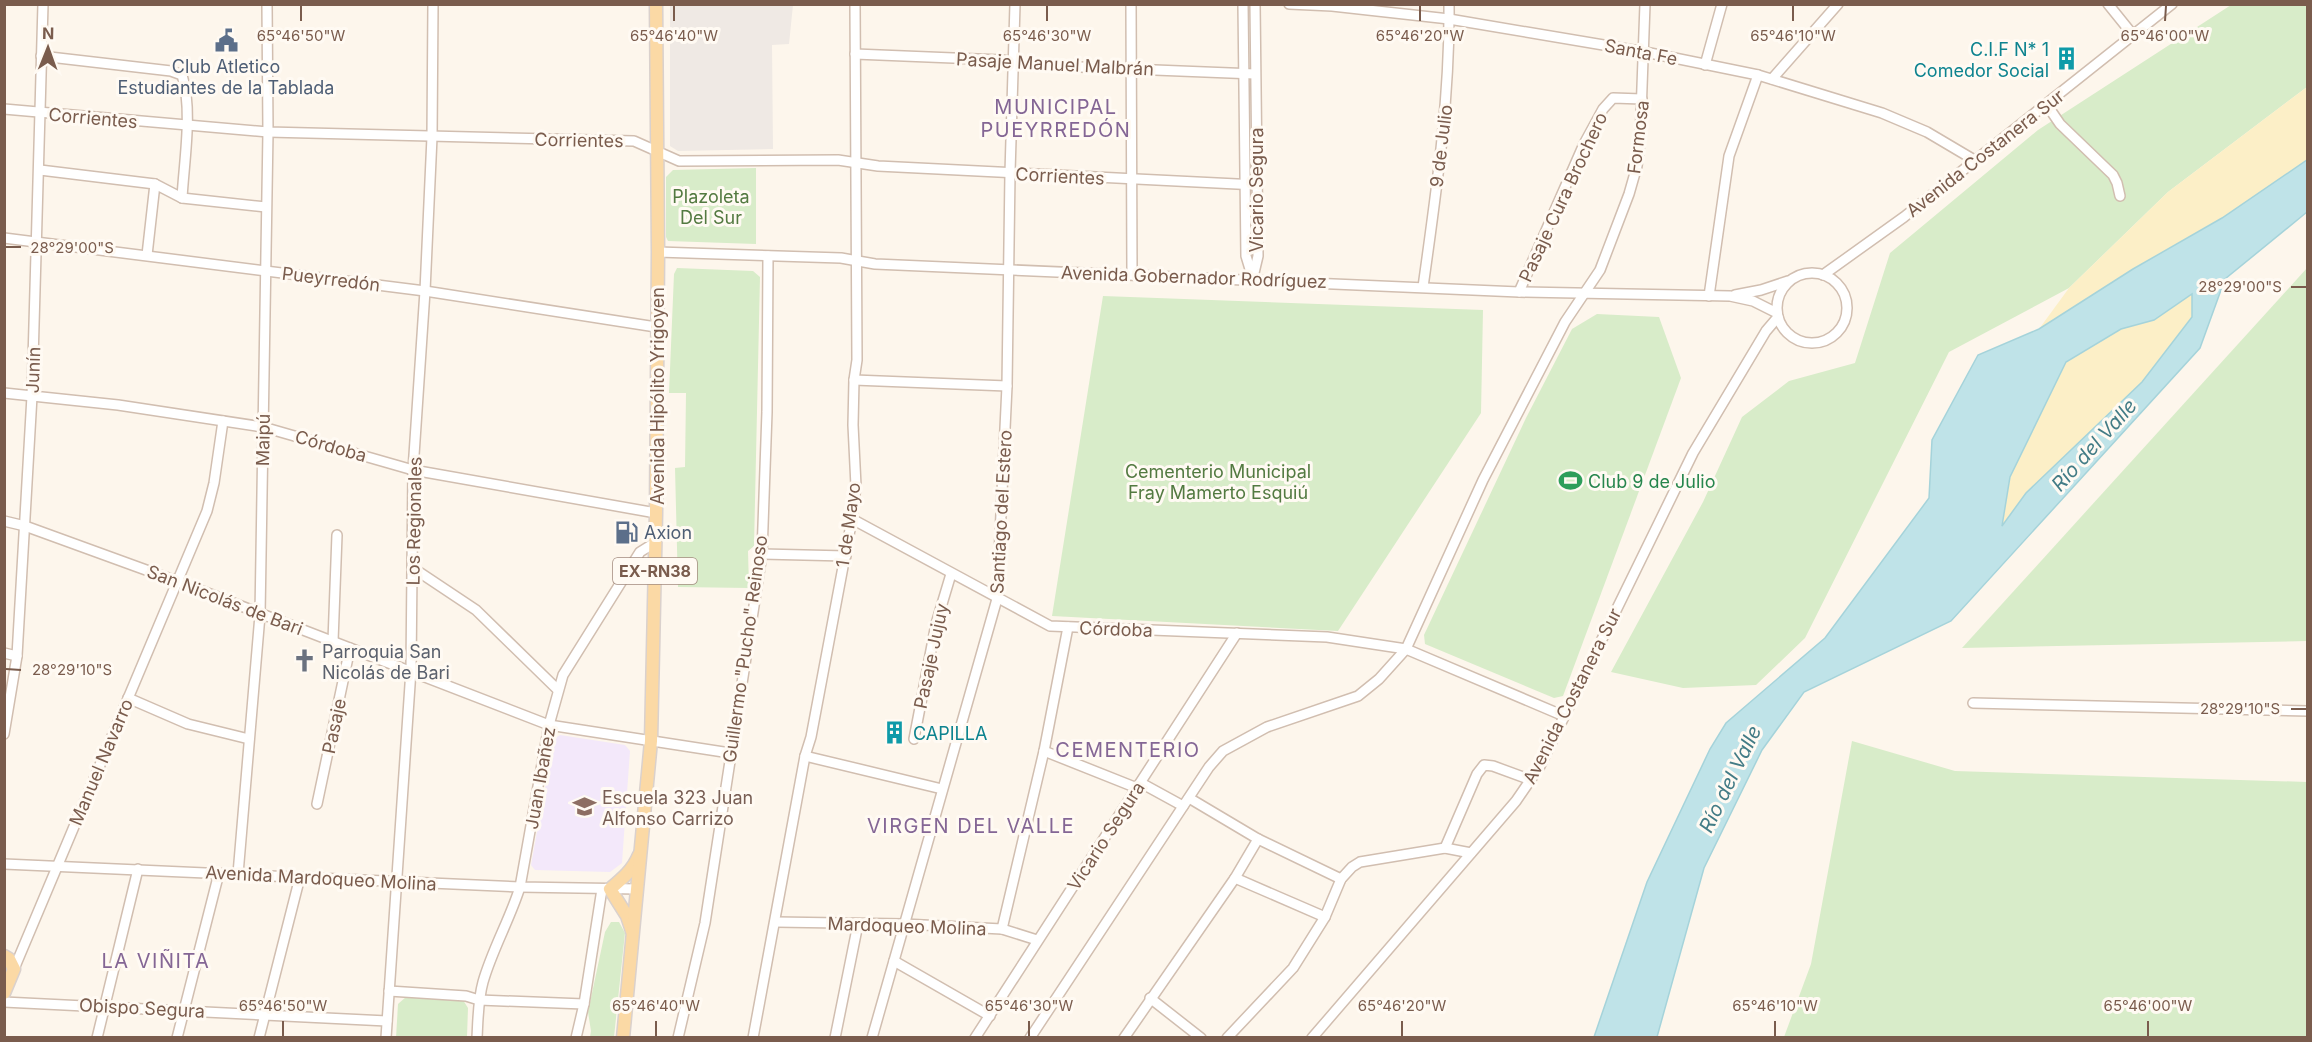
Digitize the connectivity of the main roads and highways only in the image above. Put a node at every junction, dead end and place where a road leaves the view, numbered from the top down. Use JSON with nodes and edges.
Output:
{"nodes":[{"id":1,"x":656,"y":4,"type":"edge"},
{"id":2,"x":642,"y":847,"type":"junction"},
{"id":3,"x":633,"y":935,"type":"junction"},
{"id":4,"x":4,"y":956,"type":"edge"},
{"id":5,"x":4,"y":993,"type":"edge"},
{"id":6,"x":623,"y":1038,"type":"edge"}],
"edges":[{"from":1,"to":2,"type":"main road","name":"Avenida Hipólito Yrigoyen","number":"EX-RN38"},
{"from":2,"to":3,"type":"main road","name":"Avenida Hipólito Yrigoyen","number":"EX-RN38"},
{"from":2,"to":3,"type":"main road"},
{"from":3,"to":6,"type":"main road","name":"Avenida Hipólito Yrigoyen","number":"EX-RN38"},
{"from":4,"to":5,"type":"main road"}]}
